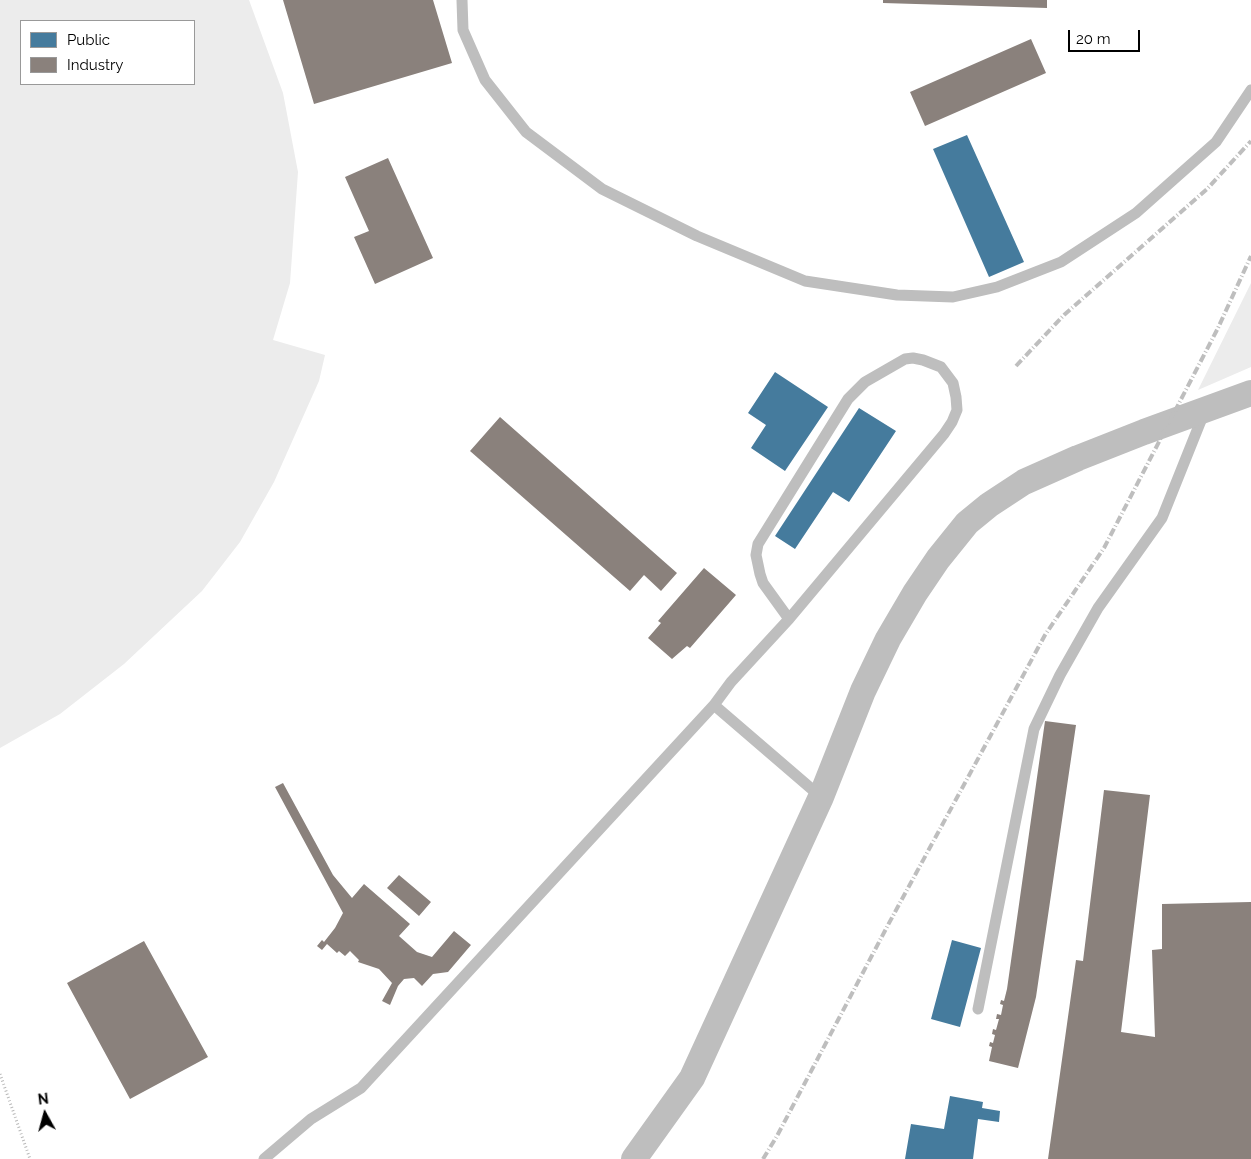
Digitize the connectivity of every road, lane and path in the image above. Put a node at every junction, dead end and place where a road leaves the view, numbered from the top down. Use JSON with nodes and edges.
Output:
{"nodes":[{"id":1,"x":454,"y":0,"type":"edge"},
{"id":2,"x":462,"y":0,"type":"edge"},
{"id":3,"x":463,"y":30,"type":"junction"},
{"id":4,"x":1251,"y":90,"type":"edge"},
{"id":5,"x":1251,"y":393,"type":"edge"},
{"id":6,"x":1205,"y":410,"type":"junction"},
{"id":7,"x":789,"y":619,"type":"junction"},
{"id":8,"x":714,"y":705,"type":"junction"},
{"id":9,"x":820,"y":797,"type":"junction"},
{"id":10,"x":978,"y":1009,"type":"dead end"},
{"id":11,"x":0,"y":1074,"type":"edge"},
{"id":12,"x":30,"y":1159,"type":"edge"},
{"id":13,"x":264,"y":1159,"type":"edge"},
{"id":14,"x":634,"y":1159,"type":"edge"}],
"edges":[{"from":1,"to":3,"type":"lane"},
{"from":2,"to":3,"type":"lane"},
{"from":3,"to":4,"type":"lane"},
{"from":5,"to":6,"type":"street"},
{"from":6,"to":9,"type":"street"},
{"from":6,"to":10,"type":"lane"},
{"from":7,"to":7,"type":"lane"},
{"from":7,"to":8,"type":"lane"},
{"from":8,"to":9,"type":"lane"},
{"from":8,"to":13,"type":"lane"},
{"from":9,"to":14,"type":"street"},
{"from":11,"to":12,"type":"path"}]}
